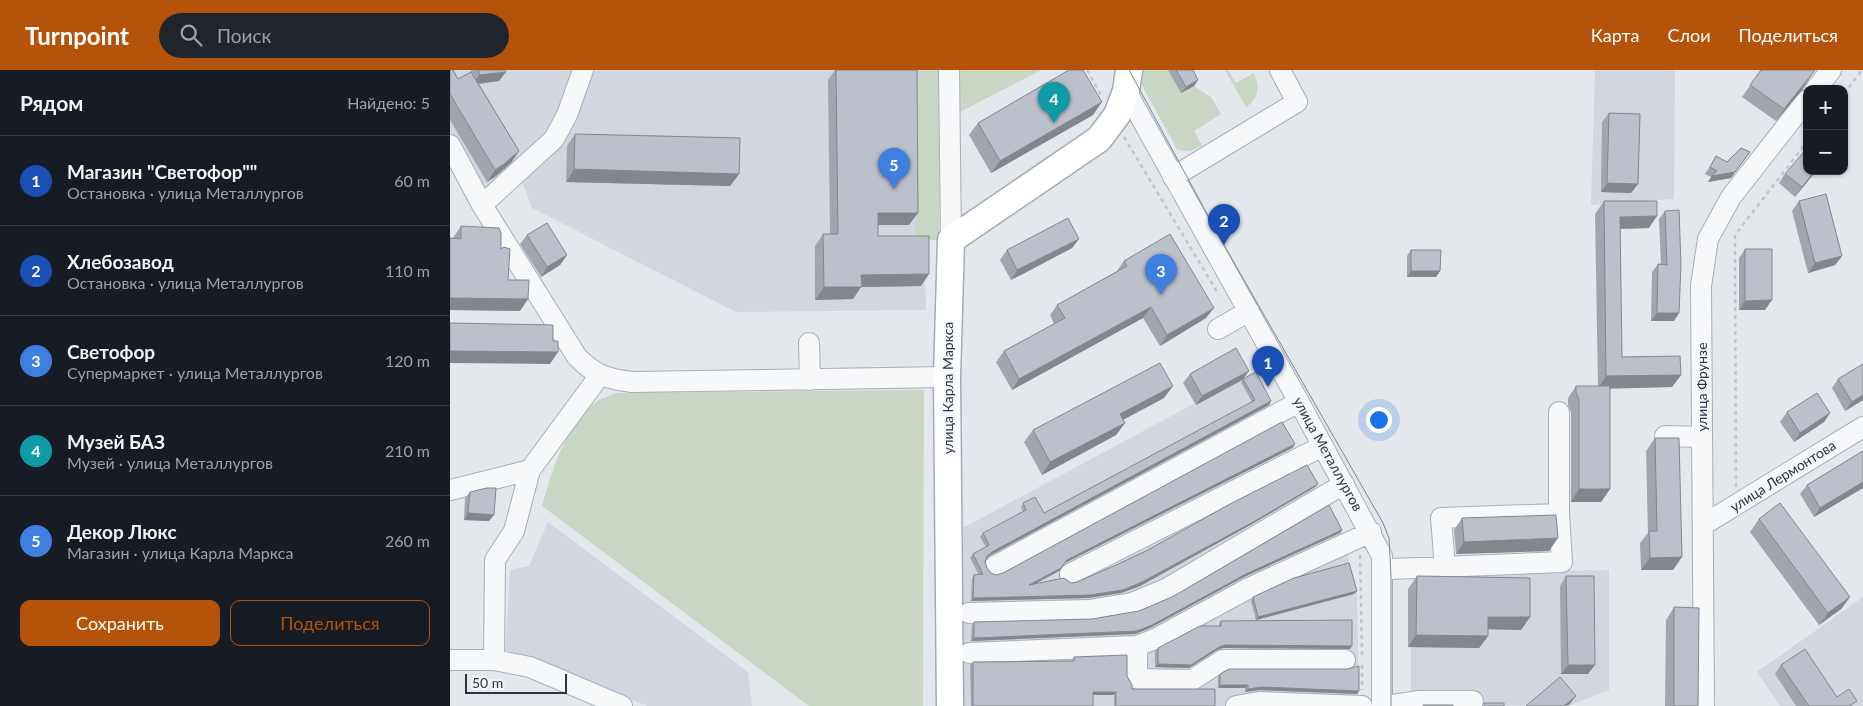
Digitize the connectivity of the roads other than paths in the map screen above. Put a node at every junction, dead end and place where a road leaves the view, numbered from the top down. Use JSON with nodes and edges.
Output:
{"nodes":[{"id":1,"x":583,"y":70,"type":"edge"},
{"id":2,"x":949,"y":70,"type":"edge"},
{"id":3,"x":1280,"y":70,"type":"edge"},
{"id":4,"x":1831,"y":70,"type":"edge"},
{"id":5,"x":1127,"y":81,"type":"edge"},
{"id":6,"x":1819,"y":85,"type":"edge"},
{"id":7,"x":1803,"y":105,"type":"edge"},
{"id":8,"x":450,"y":144,"type":"edge"},
{"id":9,"x":1174,"y":177,"type":"junction"},
{"id":10,"x":482,"y":205,"type":"junction"},
{"id":11,"x":951,"y":240,"type":"junction"},
{"id":12,"x":809,"y":343,"type":"dead end"},
{"id":13,"x":600,"y":375,"type":"junction"},
{"id":14,"x":947,"y":377,"type":"junction"},
{"id":15,"x":810,"y":380,"type":"junction"},
{"id":16,"x":1299,"y":402,"type":"junction"},
{"id":17,"x":1559,"y":412,"type":"dead end"},
{"id":18,"x":1863,"y":427,"type":"edge"},
{"id":19,"x":1665,"y":436,"type":"edge"},
{"id":20,"x":1702,"y":436,"type":"junction"},
{"id":21,"x":1323,"y":446,"type":"junction"},
{"id":22,"x":530,"y":470,"type":"junction"},
{"id":23,"x":1344,"y":484,"type":"junction"},
{"id":24,"x":450,"y":490,"type":"edge"},
{"id":25,"x":1559,"y":514,"type":"junction"},
{"id":26,"x":1703,"y":525,"type":"junction"},
{"id":27,"x":1365,"y":535,"type":"junction"},
{"id":28,"x":995,"y":566,"type":"dead end"},
{"id":29,"x":1445,"y":567,"type":"junction"},
{"id":30,"x":1382,"y":569,"type":"junction"},
{"id":31,"x":1070,"y":574,"type":"dead end"},
{"id":32,"x":969,"y":613,"type":"dead end"},
{"id":33,"x":1137,"y":646,"type":"junction"},
{"id":34,"x":969,"y":653,"type":"dead end"},
{"id":35,"x":450,"y":660,"type":"edge"},
{"id":36,"x":494,"y":660,"type":"junction"},
{"id":37,"x":1345,"y":660,"type":"dead end"},
{"id":38,"x":1362,"y":701,"type":"edge"},
{"id":39,"x":1473,"y":701,"type":"dead end"},
{"id":40,"x":622,"y":706,"type":"edge"},
{"id":41,"x":950,"y":706,"type":"edge"},
{"id":42,"x":1236,"y":706,"type":"edge"},
{"id":43,"x":1382,"y":706,"type":"edge"},
{"id":44,"x":1386,"y":706,"type":"edge"},
{"id":45,"x":1704,"y":706,"type":"edge"}],
"edges":[{"from":1,"to":10,"type":"street"},
{"from":2,"to":11,"type":"street","name":"улица Карла Маркса"},
{"from":3,"to":9,"type":"street"},
{"from":4,"to":6,"type":"street"},
{"from":5,"to":9,"type":"street","name":"улица Металлургов"},
{"from":5,"to":11,"type":"main road"},
{"from":7,"to":20,"type":"street","name":"улица Фрунзе"},
{"from":8,"to":10,"type":"street"},
{"from":9,"to":16,"type":"street","name":"улица Металлургов"},
{"from":10,"to":13,"type":"street"},
{"from":11,"to":14,"type":"main road","name":"улица Карла Маркса"},
{"from":12,"to":15,"type":"street"},
{"from":13,"to":15,"type":"street"},
{"from":13,"to":22,"type":"street"},
{"from":14,"to":15,"type":"street"},
{"from":14,"to":41,"type":"main road","name":"улица Карла Маркса"},
{"from":16,"to":21,"type":"street","name":"улица Металлургов"},
{"from":16,"to":28,"type":"street"},
{"from":17,"to":25,"type":"street"},
{"from":18,"to":26,"type":"street","name":"улица Лермонтова"},
{"from":19,"to":20,"type":"street"},
{"from":20,"to":26,"type":"street","name":"улица Фрунзе"},
{"from":21,"to":23,"type":"street","name":"улица Металлургов"},
{"from":21,"to":31,"type":"street"},
{"from":22,"to":24,"type":"street"},
{"from":22,"to":36,"type":"street"},
{"from":23,"to":27,"type":"street","name":"улица Металлургов"},
{"from":23,"to":32,"type":"street"},
{"from":25,"to":29,"type":"street"},
{"from":25,"to":29,"type":"street"},
{"from":26,"to":45,"type":"street","name":"улица Фрунзе"},
{"from":27,"to":30,"type":"street","name":"улица Металлургов"},
{"from":27,"to":33,"type":"street"},
{"from":29,"to":30,"type":"street"},
{"from":30,"to":43,"type":"street","name":"улица Металлургов"},
{"from":33,"to":34,"type":"street"},
{"from":33,"to":37,"type":"street"},
{"from":35,"to":36,"type":"street"},
{"from":36,"to":40,"type":"street"},
{"from":38,"to":42,"type":"street"},
{"from":39,"to":44,"type":"street"}]}
